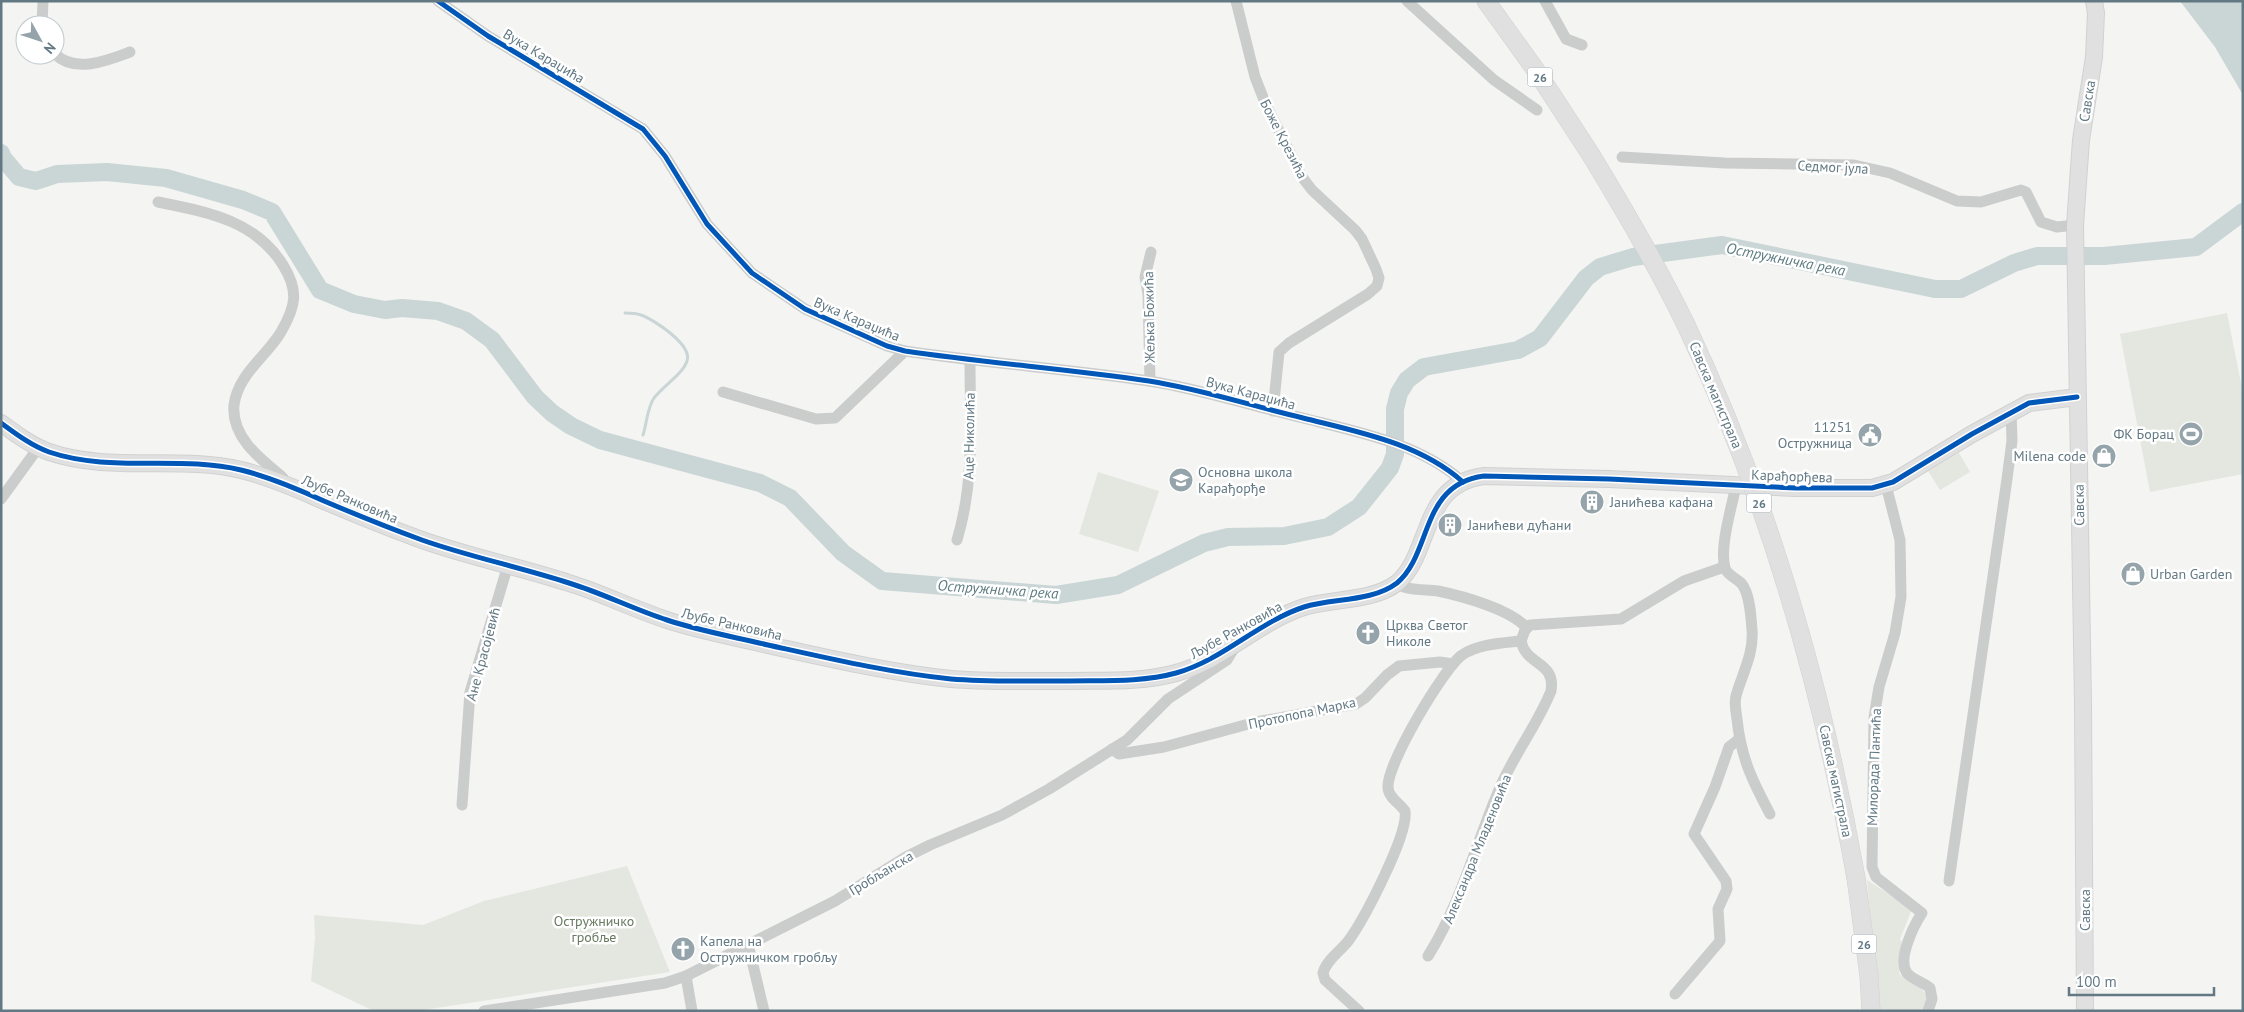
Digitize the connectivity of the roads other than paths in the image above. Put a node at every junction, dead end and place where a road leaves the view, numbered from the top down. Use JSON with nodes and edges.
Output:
{"nodes":[{"id":1,"x":43,"y":1,"type":"edge"},
{"id":2,"x":438,"y":1,"type":"edge"},
{"id":3,"x":1236,"y":1,"type":"edge"},
{"id":4,"x":1407,"y":1,"type":"edge"},
{"id":5,"x":1486,"y":1,"type":"edge"},
{"id":6,"x":1552,"y":1,"type":"edge"},
{"id":7,"x":2094,"y":1,"type":"edge"},
{"id":8,"x":1545,"y":2,"type":"edge"},
{"id":9,"x":42,"y":15,"type":"edge"},
{"id":10,"x":1582,"y":45,"type":"dead end"},
{"id":11,"x":130,"y":52,"type":"dead end"},
{"id":12,"x":65,"y":59,"type":"edge"},
{"id":13,"x":1537,"y":110,"type":"dead end"},
{"id":14,"x":1622,"y":157,"type":"dead end"},
{"id":15,"x":158,"y":202,"type":"dead end"},
{"id":16,"x":2075,"y":226,"type":"junction"},
{"id":17,"x":1151,"y":252,"type":"dead end"},
{"id":18,"x":905,"y":351,"type":"junction"},
{"id":19,"x":970,"y":360,"type":"junction"},
{"id":20,"x":1150,"y":381,"type":"junction"},
{"id":21,"x":722,"y":392,"type":"dead end"},
{"id":22,"x":2077,"y":396,"type":"junction"},
{"id":23,"x":1274,"y":411,"type":"junction"},
{"id":24,"x":2011,"y":412,"type":"junction"},
{"id":25,"x":1,"y":423,"type":"edge"},
{"id":26,"x":38,"y":448,"type":"junction"},
{"id":27,"x":282,"y":482,"type":"junction"},
{"id":28,"x":1463,"y":482,"type":"junction"},
{"id":29,"x":1736,"y":485,"type":"junction"},
{"id":30,"x":1886,"y":485,"type":"junction"},
{"id":31,"x":1,"y":499,"type":"edge"},
{"id":32,"x":957,"y":540,"type":"dead end"},
{"id":33,"x":508,"y":565,"type":"junction"},
{"id":34,"x":1724,"y":567,"type":"junction"},
{"id":35,"x":1396,"y":583,"type":"junction"},
{"id":36,"x":1527,"y":628,"type":"junction"},
{"id":37,"x":1521,"y":641,"type":"junction"},
{"id":38,"x":1232,"y":645,"type":"junction"},
{"id":39,"x":1453,"y":664,"type":"junction"},
{"id":40,"x":1739,"y":739,"type":"junction"},
{"id":41,"x":1112,"y":749,"type":"junction"},
{"id":42,"x":462,"y":805,"type":"dead end"},
{"id":43,"x":1770,"y":814,"type":"dead end"},
{"id":44,"x":1948,"y":881,"type":"dead end"},
{"id":45,"x":748,"y":944,"type":"junction"},
{"id":46,"x":1428,"y":956,"type":"dead end"},
{"id":47,"x":686,"y":976,"type":"junction"},
{"id":48,"x":1675,"y":994,"type":"dead end"},
{"id":49,"x":484,"y":1011,"type":"edge"},
{"id":50,"x":692,"y":1011,"type":"edge"},
{"id":51,"x":764,"y":1011,"type":"edge"},
{"id":52,"x":1359,"y":1011,"type":"edge"},
{"id":53,"x":1871,"y":1011,"type":"edge"},
{"id":54,"x":1928,"y":1011,"type":"edge"},
{"id":55,"x":2085,"y":1011,"type":"edge"}],
"edges":[{"from":1,"to":9,"type":"street"},
{"from":2,"to":18,"type":"street","name":"Вука Караџића"},
{"from":3,"to":23,"type":"street","name":"Боже Крезића"},
{"from":4,"to":13,"type":"street"},
{"from":5,"to":53,"type":"main road","name":"Савска магистрала","number":"26","bridge":true},
{"from":6,"to":8,"type":"street"},
{"from":7,"to":16,"type":"street","name":"Савска"},
{"from":8,"to":10,"type":"street"},
{"from":11,"to":12,"type":"street"},
{"from":14,"to":16,"type":"street","name":"Седмог јула"},
{"from":15,"to":27,"type":"street"},
{"from":16,"to":22,"type":"street","name":"Савска"},
{"from":17,"to":20,"type":"street","name":"Жељка Божића"},
{"from":18,"to":19,"type":"street","name":"Вука Караџића"},
{"from":18,"to":21,"type":"street"},
{"from":19,"to":20,"type":"street","name":"Вука Караџића"},
{"from":19,"to":32,"type":"street","name":"Аце Николића"},
{"from":20,"to":23,"type":"street","name":"Вука Караџића"},
{"from":22,"to":24,"type":"street","name":"Карађорђева"},
{"from":22,"to":55,"type":"street","name":"Савска"},
{"from":23,"to":28,"type":"street","name":"Вука Караџића"},
{"from":24,"to":30,"type":"street","name":"Карађорђева"},
{"from":24,"to":44,"type":"street"},
{"from":25,"to":26,"type":"street","name":"Љубе Ранковића"},
{"from":26,"to":27,"type":"street","name":"Љубе Ранковића"},
{"from":26,"to":31,"type":"street"},
{"from":27,"to":33,"type":"street","name":"Љубе Ранковића"},
{"from":28,"to":29,"type":"street","name":"Карађорђева"},
{"from":28,"to":35,"type":"street","name":"Љубе Ранковића"},
{"from":29,"to":30,"type":"street","name":"Карађорђева"},
{"from":29,"to":34,"type":"street"},
{"from":30,"to":54,"type":"street","name":"Милорада Пантића"},
{"from":33,"to":38,"type":"street","name":"Љубе Ранковића"},
{"from":33,"to":42,"type":"street","name":"Ане Красојевић"},
{"from":34,"to":36,"type":"street"},
{"from":34,"to":40,"type":"street"},
{"from":35,"to":36,"type":"street"},
{"from":35,"to":38,"type":"street","name":"Љубе Ранковића"},
{"from":36,"to":37,"type":"street"},
{"from":37,"to":39,"type":"street"},
{"from":37,"to":46,"type":"street","name":"Александра Младеновића"},
{"from":38,"to":41,"type":"street","name":"Гробљанска"},
{"from":39,"to":41,"type":"street","name":"Протопопа Марка"},
{"from":39,"to":52,"type":"street"},
{"from":40,"to":43,"type":"street"},
{"from":40,"to":48,"type":"street"},
{"from":41,"to":45,"type":"street","name":"Гробљанска"},
{"from":45,"to":47,"type":"street","name":"Гробљанска"},
{"from":45,"to":51,"type":"street"},
{"from":47,"to":49,"type":"street","name":"Гробљанска"},
{"from":47,"to":50,"type":"street"}]}
